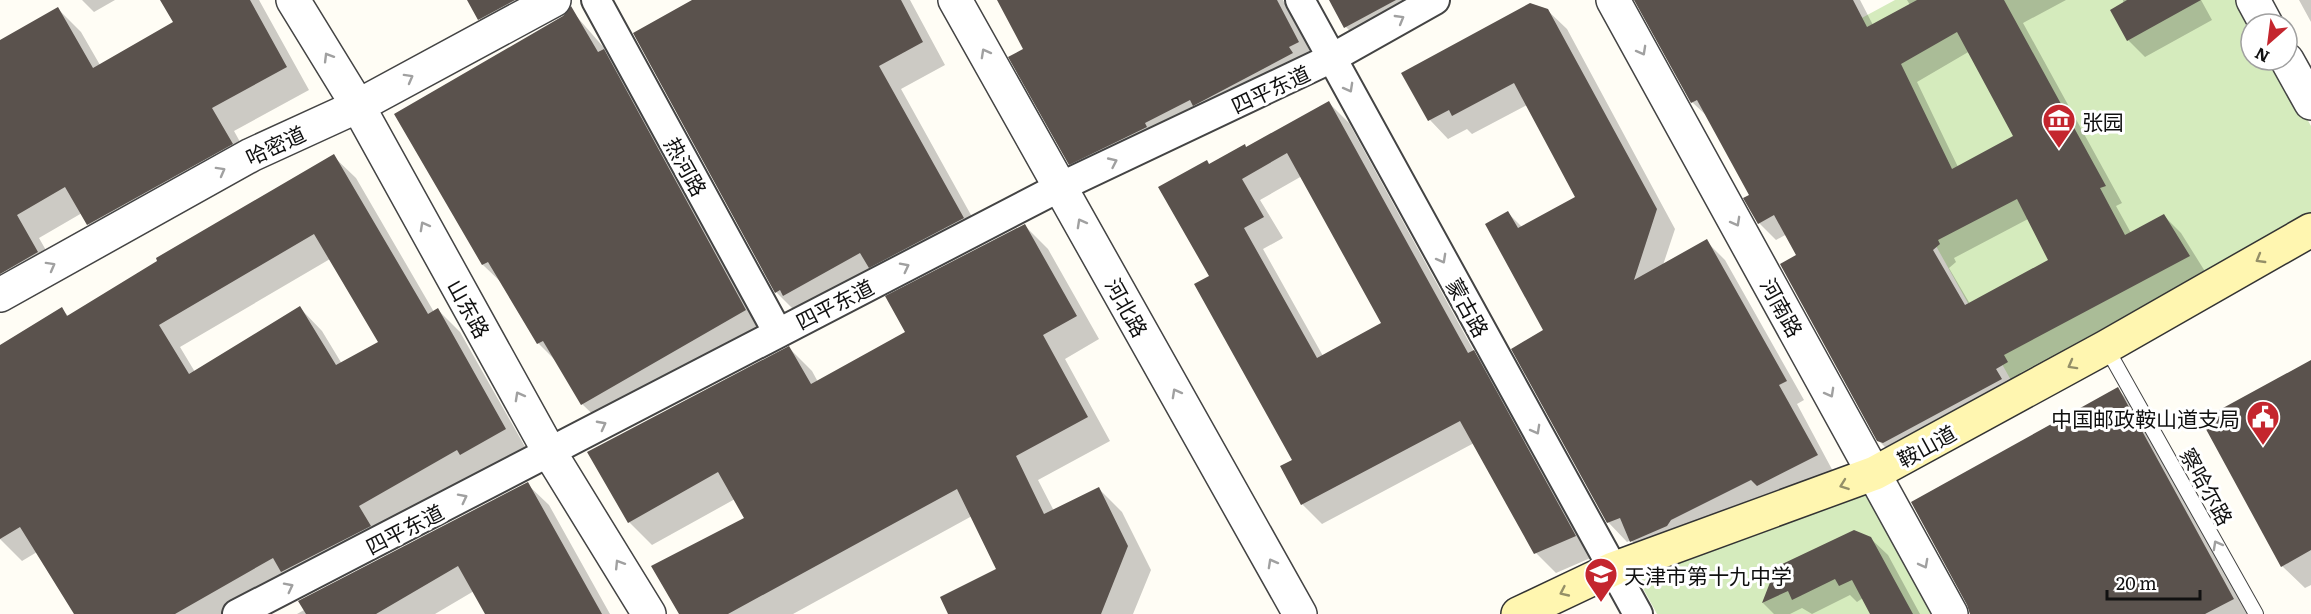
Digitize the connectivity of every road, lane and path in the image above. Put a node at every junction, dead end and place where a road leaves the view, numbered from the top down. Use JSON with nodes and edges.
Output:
{"nodes":[{"id":1,"x":293,"y":0,"type":"edge"},
{"id":2,"x":554,"y":0,"type":"edge"},
{"id":3,"x":596,"y":0,"type":"edge"},
{"id":4,"x":956,"y":0,"type":"edge"},
{"id":5,"x":1300,"y":0,"type":"edge"},
{"id":6,"x":1434,"y":0,"type":"edge"},
{"id":7,"x":1613,"y":0,"type":"edge"},
{"id":8,"x":1332,"y":58,"type":"junction"},
{"id":9,"x":2294,"y":72,"type":"edge"},
{"id":10,"x":2311,"y":103,"type":"edge"},
{"id":11,"x":358,"y":106,"type":"junction"},
{"id":12,"x":1060,"y":187,"type":"junction"},
{"id":13,"x":2311,"y":230,"type":"edge"},
{"id":14,"x":0,"y":295,"type":"edge"},
{"id":15,"x":778,"y":333,"type":"junction"},
{"id":16,"x":2106,"y":347,"type":"junction"},
{"id":17,"x":550,"y":453,"type":"junction"},
{"id":18,"x":1875,"y":473,"type":"junction"},
{"id":19,"x":1613,"y":569,"type":"junction"},
{"id":20,"x":237,"y":614,"type":"edge"},
{"id":21,"x":649,"y":614,"type":"edge"},
{"id":22,"x":1300,"y":614,"type":"edge"},
{"id":23,"x":1518,"y":614,"type":"edge"},
{"id":24,"x":1638,"y":614,"type":"edge"},
{"id":25,"x":1951,"y":614,"type":"edge"},
{"id":26,"x":2256,"y":614,"type":"edge"}],
"edges":[{"from":11,"to":1,"type":"street","name":"山东路","one_way":true},
{"from":11,"to":2,"type":"street","name":"哈密道","one_way":true},
{"from":3,"to":15,"type":"street","name":"热河路"},
{"from":12,"to":4,"type":"street","name":"河北路","one_way":true},
{"from":5,"to":8,"type":"street","name":"蒙古路"},
{"from":8,"to":6,"type":"street","name":"四平东道","one_way":true},
{"from":7,"to":18,"type":"street","name":"河南路","one_way":true},
{"from":12,"to":8,"type":"street","name":"四平东道","one_way":true},
{"from":8,"to":19,"type":"street","name":"蒙古路","one_way":true},
{"from":9,"to":10,"type":"street"},
{"from":14,"to":11,"type":"street","name":"哈密道","one_way":true},
{"from":17,"to":11,"type":"street","name":"山东路","one_way":true},
{"from":15,"to":12,"type":"street","name":"四平东道","one_way":true},
{"from":22,"to":12,"type":"street","name":"河北路","one_way":true},
{"from":13,"to":16,"type":"main road","name":"鞍山道","one_way":true},
{"from":17,"to":15,"type":"street","name":"四平东道","one_way":true},
{"from":16,"to":18,"type":"main road","name":"鞍山道","one_way":true},
{"from":26,"to":16,"type":"lane","name":"察哈尔路","one_way":true},
{"from":20,"to":17,"type":"street","name":"四平东道","one_way":true},
{"from":21,"to":17,"type":"street","name":"山东路","one_way":true},
{"from":18,"to":19,"type":"main road","name":"鞍山道","one_way":true},
{"from":18,"to":25,"type":"street","name":"河南路","one_way":true},
{"from":19,"to":23,"type":"main road","name":"鞍山道","one_way":true},
{"from":19,"to":24,"type":"street","name":"蒙古路"}]}
